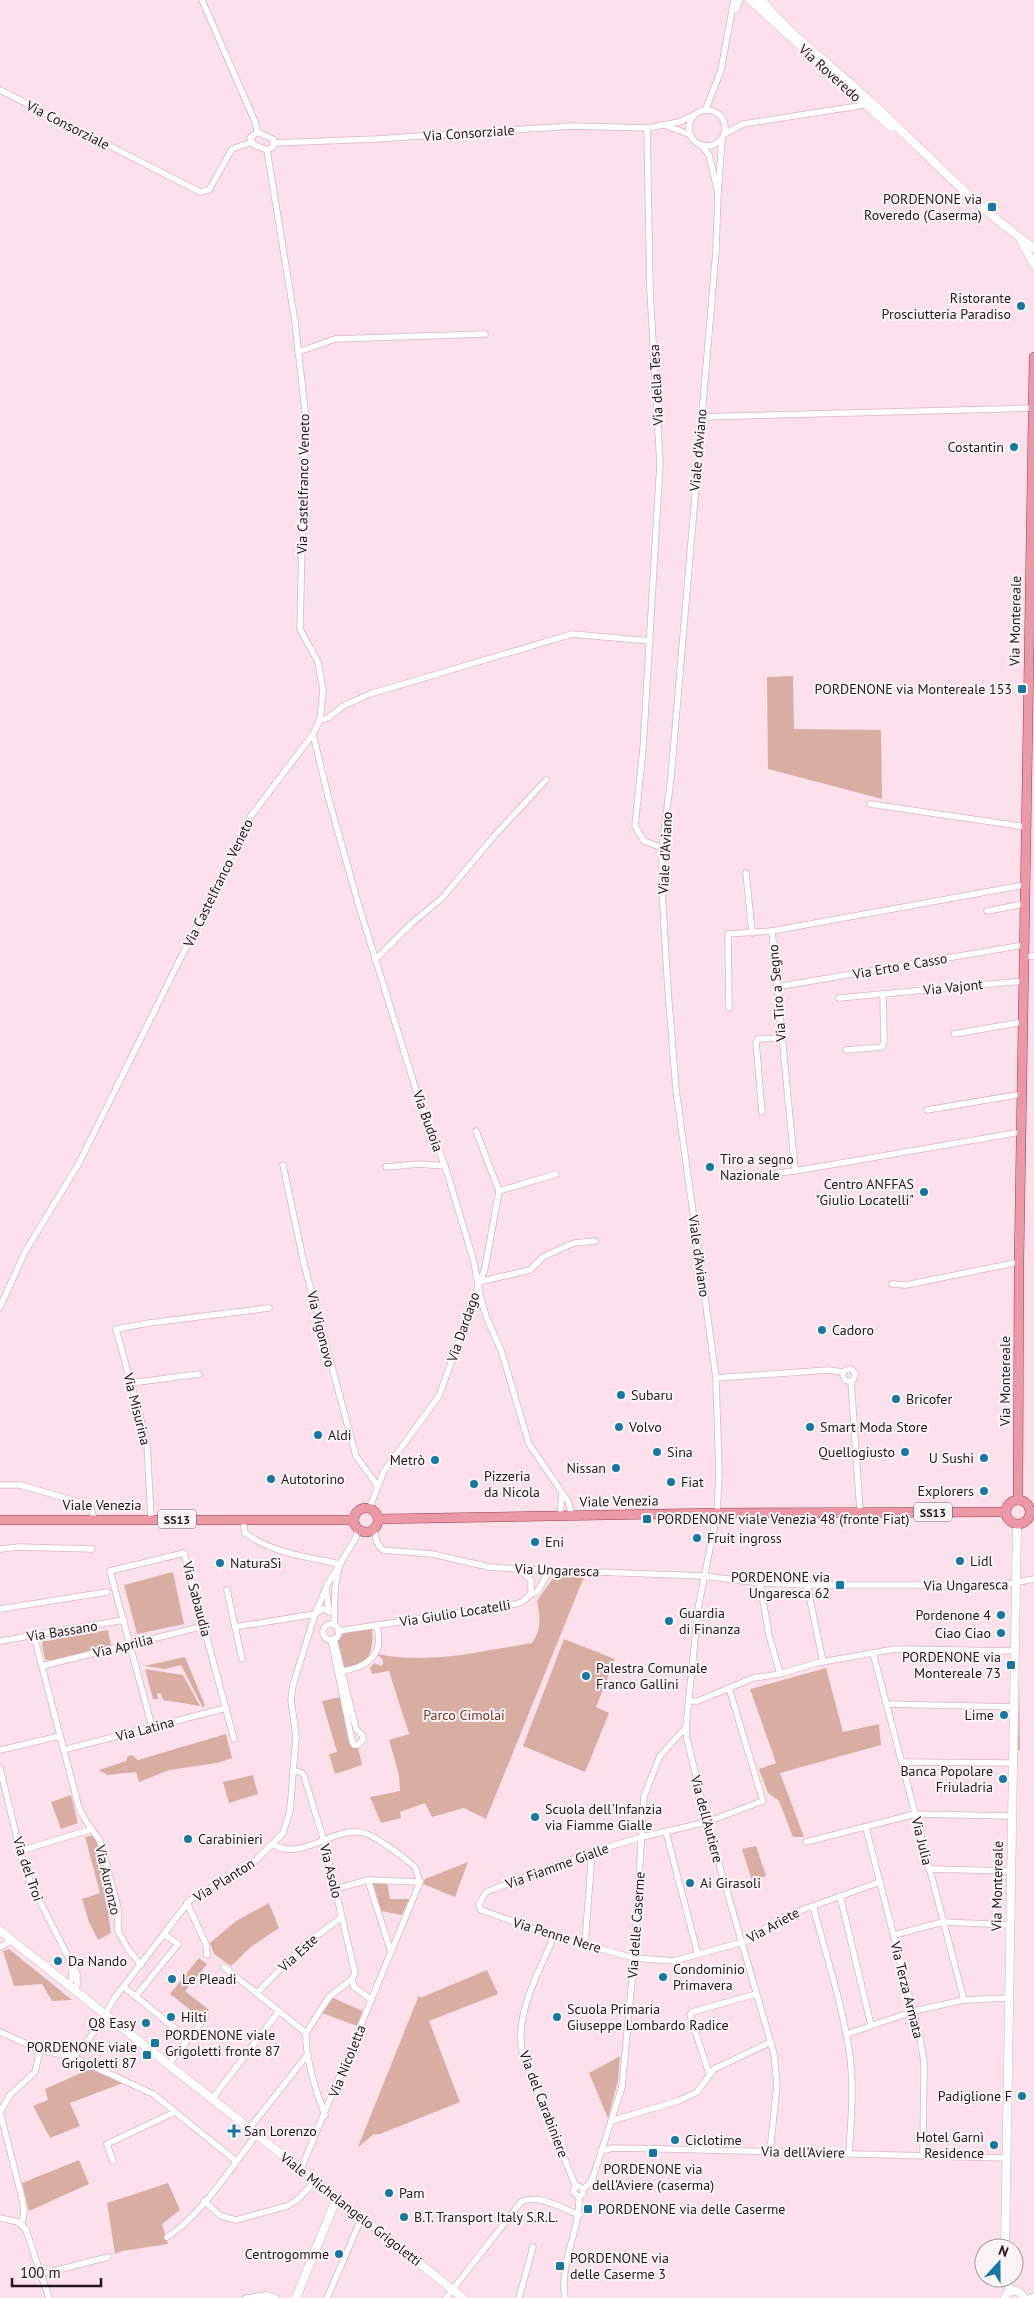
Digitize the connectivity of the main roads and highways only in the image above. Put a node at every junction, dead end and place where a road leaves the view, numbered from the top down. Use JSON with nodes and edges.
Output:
{"nodes":[{"id":1,"x":750,"y":0,"type":"edge"},
{"id":2,"x":762,"y":0,"type":"edge"},
{"id":3,"x":913,"y":143,"type":"junction"},
{"id":4,"x":1020,"y":238,"type":"junction"},
{"id":5,"x":1034,"y":248,"type":"edge"},
{"id":6,"x":1034,"y":266,"type":"edge"},
{"id":7,"x":1034,"y":357,"type":"edge"},
{"id":8,"x":1031,"y":680,"type":"edge"},
{"id":9,"x":1018,"y":1500,"type":"junction"},
{"id":10,"x":1032,"y":1511,"type":"edge"},
{"id":11,"x":1006,"y":1512,"type":"junction"},
{"id":12,"x":0,"y":1520,"type":"edge"},
{"id":13,"x":355,"y":1523,"type":"junction"},
{"id":14,"x":377,"y":1523,"type":"junction"},
{"id":15,"x":1017,"y":1524,"type":"junction"},
{"id":16,"x":0,"y":1930,"type":"edge"},
{"id":17,"x":337,"y":2197,"type":"junction"},
{"id":18,"x":1005,"y":2238,"type":"edge"},
{"id":19,"x":1007,"y":2295,"type":"edge"},
{"id":20,"x":296,"y":2298,"type":"edge"},
{"id":21,"x":463,"y":2298,"type":"edge"},
{"id":22,"x":1024,"y":2298,"type":"edge"}],
"edges":[{"from":1,"to":3,"type":"main road","name":"Via Roveredo"},
{"from":2,"to":3,"type":"main road","name":"Via Roveredo"},
{"from":3,"to":4,"type":"main road","name":"Via Roveredo"},
{"from":4,"to":5,"type":"main road","name":"Via Roveredo"},
{"from":4,"to":6,"type":"main road","name":"Via Roveredo"},
{"from":7,"to":8,"type":"main road","name":"Via Montereale"},
{"from":8,"to":9,"type":"main road","name":"Via Montereale"},
{"from":9,"to":10,"type":"main road"},
{"from":9,"to":11,"type":"main road"},
{"from":10,"to":15,"type":"main road"},
{"from":11,"to":14,"type":"main road","name":"Viale Venezia","number":"SS13"},
{"from":11,"to":15,"type":"main road"},
{"from":12,"to":13,"type":"main road","name":"Viale Venezia","number":"SS13"},
{"from":13,"to":14,"type":"main road","name":"Viale Venezia","number":"SS13"},
{"from":13,"to":14,"type":"main road"},
{"from":15,"to":18,"type":"main road","name":"Via Montereale"},
{"from":16,"to":17,"type":"main road","name":"Viale Michelangelo Grigoletti"},
{"from":17,"to":20,"type":"main road"},
{"from":17,"to":21,"type":"main road","name":"Viale Michelangelo Grigoletti"},
{"from":19,"to":22,"type":"main road"}]}
